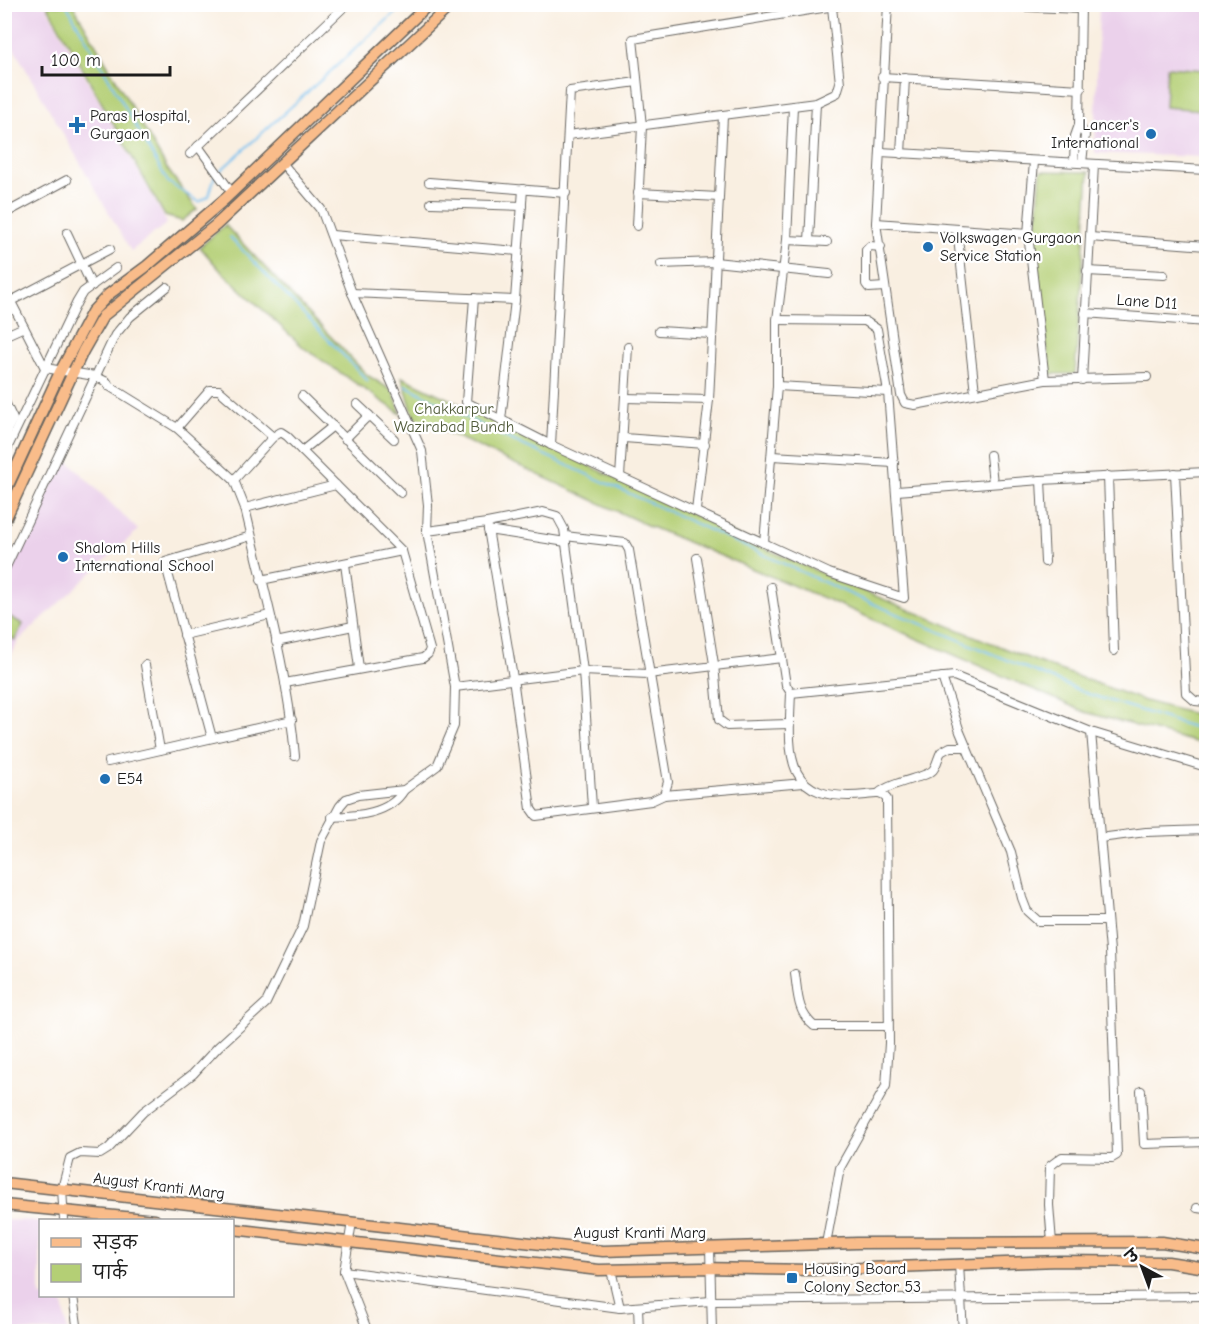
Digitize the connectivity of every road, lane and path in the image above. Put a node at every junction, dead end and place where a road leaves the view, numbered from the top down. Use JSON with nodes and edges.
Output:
{"nodes":[{"id":1,"x":347,"y":4,"type":"edge"},
{"id":2,"x":429,"y":4,"type":"edge"},
{"id":3,"x":452,"y":4,"type":"edge"},
{"id":4,"x":847,"y":4,"type":"edge"},
{"id":5,"x":888,"y":4,"type":"edge"},
{"id":6,"x":952,"y":4,"type":"edge"},
{"id":7,"x":832,"y":7,"type":"junction"},
{"id":8,"x":1081,"y":7,"type":"edge"},
{"id":9,"x":882,"y":77,"type":"junction"},
{"id":10,"x":905,"y":78,"type":"junction"},
{"id":11,"x":637,"y":82,"type":"junction"},
{"id":12,"x":1081,"y":89,"type":"junction"},
{"id":13,"x":816,"y":103,"type":"junction"},
{"id":14,"x":793,"y":106,"type":"junction"},
{"id":15,"x":723,"y":116,"type":"junction"},
{"id":16,"x":642,"y":126,"type":"junction"},
{"id":17,"x":568,"y":135,"type":"junction"},
{"id":18,"x":198,"y":146,"type":"junction"},
{"id":19,"x":880,"y":152,"type":"junction"},
{"id":20,"x":190,"y":154,"type":"dead end"},
{"id":21,"x":901,"y":154,"type":"junction"},
{"id":22,"x":1034,"y":162,"type":"junction"},
{"id":23,"x":1078,"y":163,"type":"junction"},
{"id":24,"x":283,"y":164,"type":"junction"},
{"id":25,"x":1094,"y":165,"type":"junction"},
{"id":26,"x":1206,"y":170,"type":"edge"},
{"id":27,"x":68,"y":180,"type":"dead end"},
{"id":28,"x":429,"y":182,"type":"dead end"},
{"id":29,"x":523,"y":189,"type":"junction"},
{"id":30,"x":232,"y":193,"type":"junction"},
{"id":31,"x":566,"y":193,"type":"junction"},
{"id":32,"x":638,"y":193,"type":"junction"},
{"id":33,"x":719,"y":197,"type":"junction"},
{"id":34,"x":431,"y":203,"type":"dead end"},
{"id":35,"x":522,"y":206,"type":"junction"},
{"id":36,"x":4,"y":214,"type":"edge"},
{"id":37,"x":876,"y":224,"type":"junction"},
{"id":38,"x":637,"y":226,"type":"dead end"},
{"id":39,"x":957,"y":229,"type":"junction"},
{"id":40,"x":67,"y":233,"type":"dead end"},
{"id":41,"x":1028,"y":234,"type":"junction"},
{"id":42,"x":332,"y":235,"type":"junction"},
{"id":43,"x":1090,"y":237,"type":"junction"},
{"id":44,"x":787,"y":240,"type":"junction"},
{"id":45,"x":808,"y":241,"type":"junction"},
{"id":46,"x":827,"y":242,"type":"dead end"},
{"id":47,"x":1206,"y":246,"type":"edge"},
{"id":48,"x":880,"y":247,"type":"junction"},
{"id":49,"x":110,"y":249,"type":"dead end"},
{"id":50,"x":518,"y":251,"type":"junction"},
{"id":51,"x":715,"y":262,"type":"junction"},
{"id":52,"x":81,"y":264,"type":"junction"},
{"id":53,"x":661,"y":264,"type":"dead end"},
{"id":54,"x":117,"y":268,"type":"dead end"},
{"id":55,"x":782,"y":268,"type":"junction"},
{"id":56,"x":1087,"y":271,"type":"junction"},
{"id":57,"x":829,"y":274,"type":"dead end"},
{"id":58,"x":1164,"y":275,"type":"dead end"},
{"id":59,"x":92,"y":286,"type":"junction"},
{"id":60,"x":167,"y":287,"type":"dead end"},
{"id":61,"x":885,"y":287,"type":"junction"},
{"id":62,"x":4,"y":288,"type":"edge"},
{"id":63,"x":352,"y":292,"type":"junction"},
{"id":64,"x":474,"y":298,"type":"junction"},
{"id":65,"x":515,"y":300,"type":"junction"},
{"id":66,"x":11,"y":301,"type":"junction"},
{"id":67,"x":1085,"y":313,"type":"junction"},
{"id":68,"x":777,"y":320,"type":"junction"},
{"id":69,"x":1206,"y":322,"type":"edge"},
{"id":70,"x":24,"y":327,"type":"junction"},
{"id":71,"x":659,"y":331,"type":"dead end"},
{"id":72,"x":711,"y":334,"type":"junction"},
{"id":73,"x":4,"y":336,"type":"edge"},
{"id":74,"x":628,"y":347,"type":"dead end"},
{"id":75,"x":45,"y":368,"type":"junction"},
{"id":76,"x":60,"y":372,"type":"junction"},
{"id":77,"x":73,"y":374,"type":"junction"},
{"id":78,"x":1147,"y":377,"type":"dead end"},
{"id":79,"x":93,"y":378,"type":"junction"},
{"id":80,"x":1045,"y":380,"type":"junction"},
{"id":81,"x":1082,"y":380,"type":"junction"},
{"id":82,"x":777,"y":386,"type":"junction"},
{"id":83,"x":888,"y":392,"type":"junction"},
{"id":84,"x":975,"y":392,"type":"junction"},
{"id":85,"x":302,"y":396,"type":"dead end"},
{"id":86,"x":625,"y":398,"type":"junction"},
{"id":87,"x":4,"y":400,"type":"edge"},
{"id":88,"x":709,"y":400,"type":"junction"},
{"id":89,"x":357,"y":404,"type":"dead end"},
{"id":90,"x":369,"y":416,"type":"junction"},
{"id":91,"x":501,"y":420,"type":"junction"},
{"id":92,"x":333,"y":426,"type":"junction"},
{"id":93,"x":177,"y":428,"type":"junction"},
{"id":94,"x":4,"y":436,"type":"edge"},
{"id":95,"x":273,"y":437,"type":"junction"},
{"id":96,"x":624,"y":438,"type":"junction"},
{"id":97,"x":345,"y":439,"type":"junction"},
{"id":98,"x":394,"y":439,"type":"dead end"},
{"id":99,"x":705,"y":444,"type":"junction"},
{"id":100,"x":551,"y":445,"type":"junction"},
{"id":101,"x":302,"y":451,"type":"junction"},
{"id":102,"x":4,"y":455,"type":"edge"},
{"id":103,"x":990,"y":455,"type":"dead end"},
{"id":104,"x":772,"y":456,"type":"junction"},
{"id":105,"x":894,"y":463,"type":"junction"},
{"id":106,"x":1206,"y":472,"type":"edge"},
{"id":107,"x":1175,"y":473,"type":"junction"},
{"id":108,"x":1108,"y":476,"type":"junction"},
{"id":109,"x":620,"y":477,"type":"junction"},
{"id":110,"x":234,"y":480,"type":"junction"},
{"id":111,"x":1041,"y":480,"type":"junction"},
{"id":112,"x":993,"y":483,"type":"junction"},
{"id":113,"x":336,"y":485,"type":"junction"},
{"id":114,"x":897,"y":491,"type":"junction"},
{"id":115,"x":401,"y":493,"type":"dead end"},
{"id":116,"x":4,"y":494,"type":"edge"},
{"id":117,"x":245,"y":507,"type":"junction"},
{"id":118,"x":696,"y":510,"type":"junction"},
{"id":119,"x":4,"y":522,"type":"edge"},
{"id":120,"x":487,"y":527,"type":"junction"},
{"id":121,"x":427,"y":531,"type":"junction"},
{"id":122,"x":251,"y":536,"type":"junction"},
{"id":123,"x":565,"y":539,"type":"junction"},
{"id":124,"x":764,"y":543,"type":"junction"},
{"id":125,"x":402,"y":551,"type":"junction"},
{"id":126,"x":697,"y":558,"type":"dead end"},
{"id":127,"x":1045,"y":562,"type":"dead end"},
{"id":128,"x":345,"y":564,"type":"junction"},
{"id":129,"x":4,"y":571,"type":"edge"},
{"id":130,"x":261,"y":580,"type":"junction"},
{"id":131,"x":771,"y":587,"type":"dead end"},
{"id":132,"x":270,"y":615,"type":"junction"},
{"id":133,"x":353,"y":626,"type":"junction"},
{"id":134,"x":184,"y":635,"type":"junction"},
{"id":135,"x":276,"y":642,"type":"junction"},
{"id":136,"x":1114,"y":651,"type":"dead end"},
{"id":137,"x":782,"y":658,"type":"junction"},
{"id":138,"x":714,"y":664,"type":"junction"},
{"id":139,"x":145,"y":665,"type":"dead end"},
{"id":140,"x":359,"y":668,"type":"junction"},
{"id":141,"x":583,"y":671,"type":"junction"},
{"id":142,"x":648,"y":674,"type":"junction"},
{"id":143,"x":942,"y":677,"type":"junction"},
{"id":144,"x":513,"y":678,"type":"junction"},
{"id":145,"x":285,"y":682,"type":"junction"},
{"id":146,"x":455,"y":687,"type":"junction"},
{"id":147,"x":791,"y":693,"type":"junction"},
{"id":148,"x":1206,"y":702,"type":"edge"},
{"id":149,"x":292,"y":720,"type":"junction"},
{"id":150,"x":789,"y":724,"type":"junction"},
{"id":151,"x":1091,"y":732,"type":"junction"},
{"id":152,"x":212,"y":738,"type":"junction"},
{"id":153,"x":966,"y":747,"type":"junction"},
{"id":154,"x":160,"y":750,"type":"junction"},
{"id":155,"x":295,"y":756,"type":"dead end"},
{"id":156,"x":108,"y":762,"type":"dead end"},
{"id":157,"x":1206,"y":767,"type":"edge"},
{"id":158,"x":804,"y":783,"type":"junction"},
{"id":159,"x":404,"y":790,"type":"junction"},
{"id":160,"x":879,"y":793,"type":"junction"},
{"id":161,"x":664,"y":795,"type":"junction"},
{"id":162,"x":592,"y":807,"type":"junction"},
{"id":163,"x":332,"y":817,"type":"junction"},
{"id":164,"x":1206,"y":830,"type":"edge"},
{"id":165,"x":1100,"y":838,"type":"junction"},
{"id":166,"x":1107,"y":921,"type":"junction"},
{"id":167,"x":795,"y":974,"type":"dead end"},
{"id":168,"x":888,"y":1026,"type":"junction"},
{"id":169,"x":1141,"y":1091,"type":"dead end"},
{"id":170,"x":1206,"y":1142,"type":"edge"},
{"id":171,"x":4,"y":1183,"type":"edge"},
{"id":172,"x":62,"y":1190,"type":"junction"},
{"id":173,"x":4,"y":1205,"type":"edge"},
{"id":174,"x":63,"y":1216,"type":"edge"},
{"id":175,"x":118,"y":1219,"type":"edge"},
{"id":176,"x":352,"y":1222,"type":"junction"},
{"id":177,"x":234,"y":1229,"type":"edge"},
{"id":178,"x":348,"y":1241,"type":"junction"},
{"id":179,"x":1052,"y":1243,"type":"junction"},
{"id":180,"x":826,"y":1244,"type":"junction"},
{"id":181,"x":711,"y":1247,"type":"junction"},
{"id":182,"x":1206,"y":1249,"type":"edge"},
{"id":183,"x":959,"y":1264,"type":"junction"},
{"id":184,"x":711,"y":1268,"type":"junction"},
{"id":185,"x":1206,"y":1268,"type":"edge"},
{"id":186,"x":611,"y":1270,"type":"junction"},
{"id":187,"x":344,"y":1271,"type":"junction"},
{"id":188,"x":1206,"y":1296,"type":"edge"},
{"id":189,"x":73,"y":1297,"type":"edge"},
{"id":190,"x":961,"y":1298,"type":"junction"},
{"id":191,"x":711,"y":1301,"type":"junction"},
{"id":192,"x":638,"y":1307,"type":"junction"},
{"id":193,"x":620,"y":1308,"type":"junction"},
{"id":194,"x":78,"y":1332,"type":"edge"},
{"id":195,"x":368,"y":1332,"type":"edge"},
{"id":196,"x":639,"y":1332,"type":"edge"},
{"id":197,"x":712,"y":1332,"type":"edge"},
{"id":198,"x":963,"y":1332,"type":"edge"}],
"edges":[{"from":1,"to":18,"type":"street"},
{"from":2,"to":30,"type":"main road"},
{"from":3,"to":24,"type":"main road"},
{"from":4,"to":7,"type":"street"},
{"from":5,"to":9,"type":"street"},
{"from":6,"to":8,"type":"street"},
{"from":7,"to":11,"type":"street"},
{"from":7,"to":13,"type":"street"},
{"from":8,"to":12,"type":"street"},
{"from":9,"to":10,"type":"street"},
{"from":9,"to":19,"type":"street"},
{"from":10,"to":12,"type":"street"},
{"from":10,"to":21,"type":"street"},
{"from":11,"to":16,"type":"street"},
{"from":11,"to":17,"type":"street"},
{"from":12,"to":23,"type":"street"},
{"from":13,"to":14,"type":"street"},
{"from":13,"to":45,"type":"street"},
{"from":14,"to":15,"type":"street"},
{"from":14,"to":44,"type":"street"},
{"from":15,"to":16,"type":"street"},
{"from":15,"to":33,"type":"street"},
{"from":16,"to":17,"type":"street"},
{"from":16,"to":32,"type":"street"},
{"from":17,"to":31,"type":"street"},
{"from":18,"to":20,"type":"street"},
{"from":18,"to":30,"type":"street"},
{"from":19,"to":21,"type":"street"},
{"from":19,"to":37,"type":"street"},
{"from":21,"to":22,"type":"street"},
{"from":22,"to":23,"type":"street"},
{"from":22,"to":41,"type":"street"},
{"from":23,"to":25,"type":"street"},
{"from":24,"to":42,"type":"street"},
{"from":24,"to":77,"type":"main road"},
{"from":25,"to":26,"type":"street"},
{"from":25,"to":43,"type":"street"},
{"from":27,"to":36,"type":"street"},
{"from":28,"to":29,"type":"street"},
{"from":29,"to":31,"type":"street"},
{"from":29,"to":35,"type":"street"},
{"from":30,"to":76,"type":"main road"},
{"from":31,"to":100,"type":"street"},
{"from":32,"to":33,"type":"street"},
{"from":32,"to":38,"type":"street"},
{"from":33,"to":51,"type":"street"},
{"from":34,"to":35,"type":"street"},
{"from":35,"to":50,"type":"street"},
{"from":37,"to":39,"type":"street"},
{"from":37,"to":48,"type":"street"},
{"from":39,"to":41,"type":"street"},
{"from":39,"to":84,"type":"street"},
{"from":40,"to":52,"type":"street"},
{"from":41,"to":80,"type":"street"},
{"from":42,"to":50,"type":"street"},
{"from":42,"to":63,"type":"street"},
{"from":43,"to":47,"type":"street"},
{"from":43,"to":56,"type":"street"},
{"from":44,"to":45,"type":"street"},
{"from":44,"to":55,"type":"street"},
{"from":45,"to":46,"type":"street"},
{"from":48,"to":61,"type":"street"},
{"from":48,"to":61,"type":"street"},
{"from":49,"to":52,"type":"street"},
{"from":50,"to":65,"type":"street"},
{"from":51,"to":53,"type":"street"},
{"from":51,"to":55,"type":"street"},
{"from":51,"to":72,"type":"street"},
{"from":52,"to":59,"type":"street"},
{"from":52,"to":66,"type":"street"},
{"from":54,"to":59,"type":"street"},
{"from":55,"to":57,"type":"street"},
{"from":55,"to":68,"type":"street"},
{"from":56,"to":58,"type":"street"},
{"from":56,"to":67,"type":"street"},
{"from":59,"to":75,"type":"street"},
{"from":60,"to":79,"type":"street"},
{"from":61,"to":84,"type":"street"},
{"from":62,"to":66,"type":"street"},
{"from":63,"to":64,"type":"street"},
{"from":63,"to":121,"type":"street"},
{"from":64,"to":65,"type":"street"},
{"from":64,"to":91,"type":"street"},
{"from":65,"to":91,"type":"street"},
{"from":66,"to":70,"type":"street"},
{"from":67,"to":69,"type":"street","name":"Lane D11"},
{"from":67,"to":81,"type":"street"},
{"from":68,"to":82,"type":"street"},
{"from":68,"to":83,"type":"street"},
{"from":70,"to":73,"type":"street"},
{"from":70,"to":75,"type":"street"},
{"from":71,"to":72,"type":"street"},
{"from":72,"to":88,"type":"street"},
{"from":74,"to":86,"type":"street"},
{"from":75,"to":76,"type":"street"},
{"from":75,"to":102,"type":"street"},
{"from":76,"to":77,"type":"street"},
{"from":76,"to":116,"type":"main road"},
{"from":77,"to":79,"type":"street"},
{"from":77,"to":119,"type":"main road"},
{"from":78,"to":81,"type":"street"},
{"from":79,"to":93,"type":"street"},
{"from":79,"to":129,"type":"street"},
{"from":80,"to":81,"type":"street"},
{"from":80,"to":84,"type":"street"},
{"from":82,"to":83,"type":"street"},
{"from":82,"to":104,"type":"street"},
{"from":83,"to":105,"type":"street"},
{"from":85,"to":92,"type":"street"},
{"from":86,"to":88,"type":"street"},
{"from":86,"to":96,"type":"street"},
{"from":87,"to":94,"type":"street"},
{"from":88,"to":99,"type":"street"},
{"from":89,"to":90,"type":"street"},
{"from":90,"to":97,"type":"street"},
{"from":90,"to":98,"type":"street"},
{"from":91,"to":100,"type":"street"},
{"from":92,"to":97,"type":"street"},
{"from":92,"to":101,"type":"street"},
{"from":93,"to":95,"type":"street"},
{"from":93,"to":110,"type":"street"},
{"from":95,"to":101,"type":"street"},
{"from":95,"to":110,"type":"street"},
{"from":96,"to":99,"type":"street"},
{"from":96,"to":109,"type":"street"},
{"from":97,"to":115,"type":"street"},
{"from":99,"to":118,"type":"street"},
{"from":100,"to":109,"type":"street"},
{"from":101,"to":113,"type":"street"},
{"from":103,"to":112,"type":"street"},
{"from":104,"to":105,"type":"street"},
{"from":104,"to":124,"type":"street"},
{"from":105,"to":114,"type":"street"},
{"from":106,"to":107,"type":"street"},
{"from":107,"to":108,"type":"street"},
{"from":107,"to":148,"type":"street"},
{"from":108,"to":111,"type":"street"},
{"from":108,"to":136,"type":"street"},
{"from":109,"to":118,"type":"street"},
{"from":110,"to":117,"type":"street"},
{"from":111,"to":112,"type":"street"},
{"from":111,"to":127,"type":"street"},
{"from":112,"to":114,"type":"street"},
{"from":113,"to":117,"type":"street"},
{"from":113,"to":125,"type":"street"},
{"from":114,"to":124,"type":"street"},
{"from":117,"to":122,"type":"street"},
{"from":118,"to":124,"type":"street"},
{"from":120,"to":121,"type":"street"},
{"from":120,"to":123,"type":"street"},
{"from":120,"to":123,"type":"street"},
{"from":120,"to":144,"type":"street"},
{"from":121,"to":146,"type":"street"},
{"from":122,"to":130,"type":"street"},
{"from":122,"to":134,"type":"street"},
{"from":123,"to":141,"type":"street"},
{"from":123,"to":142,"type":"street"},
{"from":125,"to":128,"type":"street"},
{"from":125,"to":140,"type":"street"},
{"from":126,"to":138,"type":"street"},
{"from":128,"to":130,"type":"street"},
{"from":128,"to":133,"type":"street"},
{"from":130,"to":132,"type":"street"},
{"from":131,"to":137,"type":"street"},
{"from":132,"to":134,"type":"street"},
{"from":132,"to":135,"type":"street"},
{"from":133,"to":135,"type":"street"},
{"from":133,"to":140,"type":"street"},
{"from":134,"to":152,"type":"street"},
{"from":135,"to":145,"type":"street"},
{"from":137,"to":138,"type":"street"},
{"from":137,"to":147,"type":"street"},
{"from":138,"to":142,"type":"street"},
{"from":138,"to":150,"type":"street"},
{"from":139,"to":154,"type":"street"},
{"from":140,"to":145,"type":"street"},
{"from":141,"to":142,"type":"street"},
{"from":141,"to":144,"type":"street"},
{"from":141,"to":162,"type":"street"},
{"from":142,"to":161,"type":"street"},
{"from":143,"to":147,"type":"street"},
{"from":143,"to":151,"type":"street"},
{"from":143,"to":153,"type":"street"},
{"from":144,"to":146,"type":"street"},
{"from":144,"to":162,"type":"street"},
{"from":145,"to":149,"type":"street"},
{"from":146,"to":159,"type":"street"},
{"from":147,"to":150,"type":"street"},
{"from":149,"to":152,"type":"street"},
{"from":149,"to":155,"type":"street"},
{"from":150,"to":158,"type":"street"},
{"from":151,"to":157,"type":"street"},
{"from":151,"to":165,"type":"street"},
{"from":152,"to":154,"type":"street"},
{"from":153,"to":160,"type":"street"},
{"from":153,"to":166,"type":"street"},
{"from":154,"to":156,"type":"street"},
{"from":158,"to":160,"type":"street"},
{"from":158,"to":161,"type":"street"},
{"from":159,"to":163,"type":"street"},
{"from":159,"to":163,"type":"street"},
{"from":160,"to":168,"type":"street"},
{"from":161,"to":162,"type":"street"},
{"from":163,"to":172,"type":"street"},
{"from":164,"to":165,"type":"street"},
{"from":165,"to":166,"type":"street"},
{"from":166,"to":179,"type":"street"},
{"from":167,"to":168,"type":"street"},
{"from":168,"to":180,"type":"street"},
{"from":169,"to":170,"type":"street"},
{"from":171,"to":172,"type":"main road","name":"August Kranti Marg"},
{"from":172,"to":174,"type":"street"},
{"from":172,"to":176,"type":"main road","name":"August Kranti Marg"},
{"from":173,"to":174,"type":"main road"},
{"from":174,"to":175,"type":"main road"},
{"from":176,"to":178,"type":"street"},
{"from":176,"to":181,"type":"main road","name":"August Kranti Marg"},
{"from":177,"to":178,"type":"main road","name":"August Kranti Marg"},
{"from":178,"to":186,"type":"main road","name":"August Kranti Marg"},
{"from":178,"to":187,"type":"street"},
{"from":179,"to":180,"type":"main road","name":"August Kranti Marg"},
{"from":179,"to":182,"type":"main road","name":"August Kranti Marg"},
{"from":180,"to":181,"type":"main road","name":"August Kranti Marg"},
{"from":181,"to":184,"type":"street"},
{"from":183,"to":184,"type":"main road","name":"August Kranti Marg"},
{"from":183,"to":185,"type":"main road","name":"August Kranti Marg"},
{"from":183,"to":190,"type":"street"},
{"from":184,"to":186,"type":"main road","name":"August Kranti Marg"},
{"from":184,"to":191,"type":"street"},
{"from":186,"to":193,"type":"street"},
{"from":187,"to":193,"type":"street"},
{"from":187,"to":195,"type":"street"},
{"from":188,"to":190,"type":"street"},
{"from":189,"to":194,"type":"street"},
{"from":190,"to":191,"type":"street"},
{"from":190,"to":198,"type":"street"},
{"from":191,"to":192,"type":"street"},
{"from":191,"to":197,"type":"street"},
{"from":192,"to":193,"type":"street"},
{"from":192,"to":196,"type":"street"}]}
